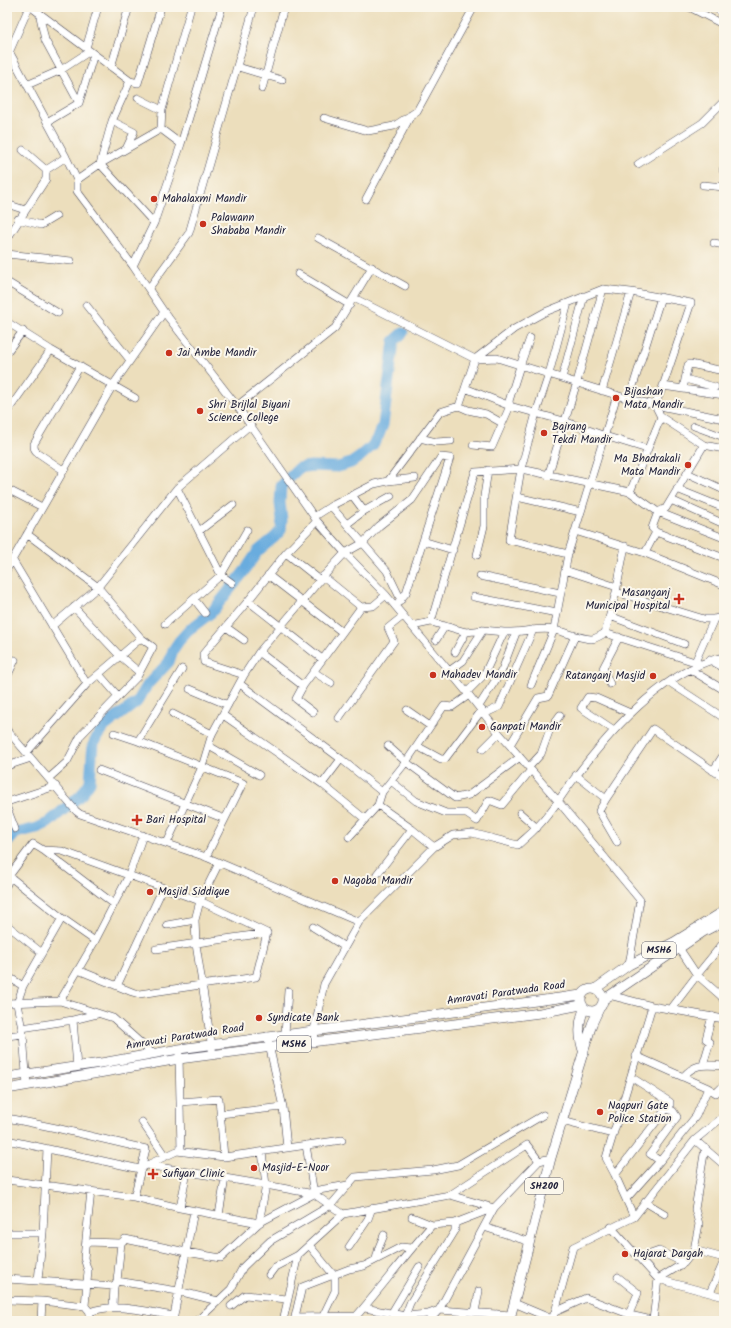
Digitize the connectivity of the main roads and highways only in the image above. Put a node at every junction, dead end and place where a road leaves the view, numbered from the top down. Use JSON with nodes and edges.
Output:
{"nodes":[{"id":1,"x":724,"y":911,"type":"edge"},
{"id":2,"x":724,"y":922,"type":"edge"},
{"id":3,"x":677,"y":945,"type":"junction"},
{"id":4,"x":595,"y":989,"type":"junction"},
{"id":5,"x":581,"y":995,"type":"junction"},
{"id":6,"x":606,"y":998,"type":"junction"},
{"id":7,"x":583,"y":1007,"type":"junction"},
{"id":8,"x":599,"y":1009,"type":"junction"},
{"id":9,"x":584,"y":1053,"type":"junction"},
{"id":10,"x":7,"y":1077,"type":"edge"},
{"id":11,"x":7,"y":1089,"type":"edge"},
{"id":12,"x":511,"y":1318,"type":"edge"}],
"edges":[{"from":1,"to":3,"type":"main road","number":"MSH6"},
{"from":2,"to":3,"type":"main road","number":"MSH6"},
{"from":3,"to":4,"type":"main road","number":"MSH6"},
{"from":3,"to":6,"type":"main road","number":"MSH6"},
{"from":4,"to":5,"type":"main road"},
{"from":4,"to":6,"type":"main road"},
{"from":5,"to":7,"type":"main road"},
{"from":5,"to":10,"type":"main road","name":"Amravati Paratwada Road","number":"MSH6"},
{"from":6,"to":8,"type":"main road"},
{"from":7,"to":8,"type":"main road"},
{"from":7,"to":9,"type":"main road","number":"SH200"},
{"from":7,"to":11,"type":"main road","name":"Amravati Paratwada Road","number":"MSH6"},
{"from":8,"to":9,"type":"main road","number":"SH200"},
{"from":9,"to":12,"type":"main road","number":"SH200"}]}
